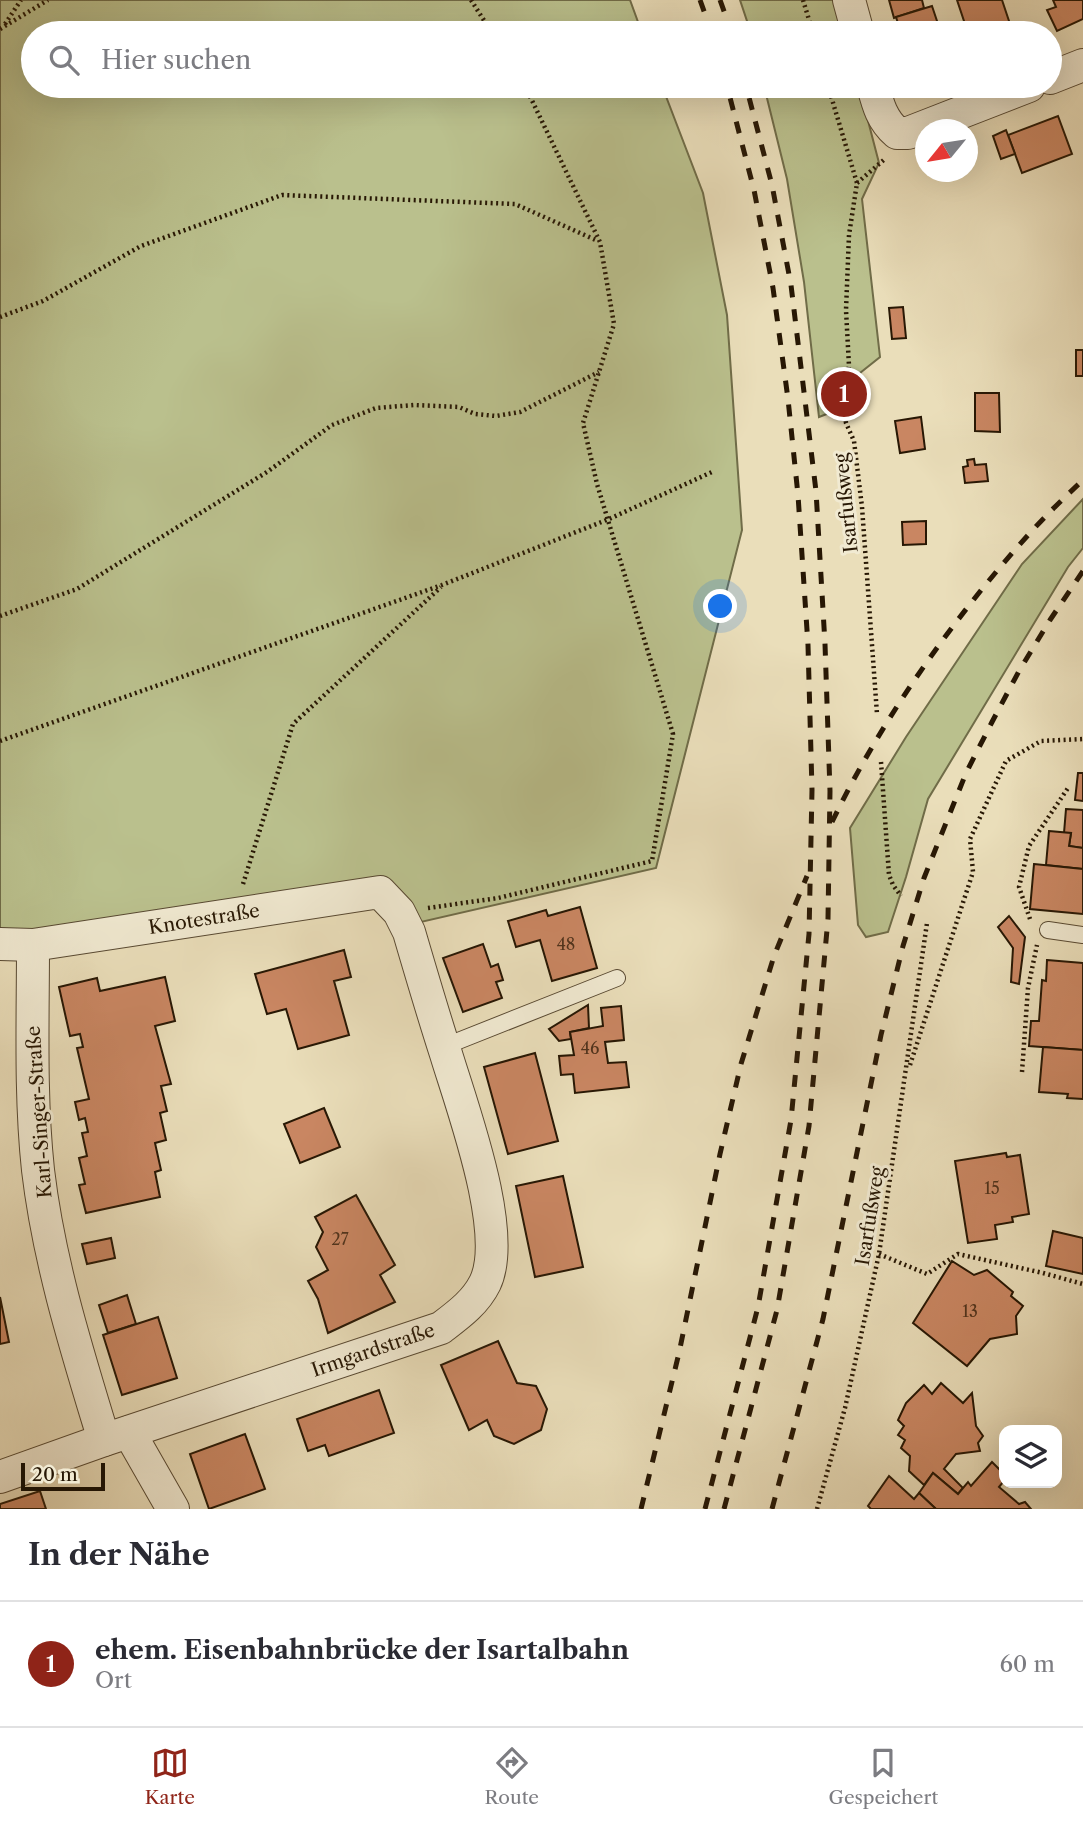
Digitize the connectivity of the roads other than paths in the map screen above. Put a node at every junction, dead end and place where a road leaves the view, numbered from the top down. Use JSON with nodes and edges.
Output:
{"nodes":[{"id":1,"x":849,"y":0,"type":"edge"},
{"id":2,"x":855,"y":21,"type":"edge"},
{"id":3,"x":1083,"y":65,"type":"edge"},
{"id":4,"x":1062,"y":73,"type":"edge"},
{"id":5,"x":876,"y":98,"type":"edge"},
{"id":6,"x":998,"y":98,"type":"edge"},
{"id":7,"x":399,"y":912,"type":"joint"},
{"id":8,"x":1048,"y":930,"type":"dead end"},
{"id":9,"x":1083,"y":935,"type":"edge"},
{"id":10,"x":0,"y":944,"type":"edge"},
{"id":11,"x":33,"y":945,"type":"junction"},
{"id":12,"x":617,"y":978,"type":"dead end"},
{"id":13,"x":443,"y":1047,"type":"junction"},
{"id":14,"x":117,"y":1436,"type":"junction"},
{"id":15,"x":0,"y":1477,"type":"edge"},
{"id":16,"x":173,"y":1509,"type":"edge"}],
"edges":[{"from":1,"to":2,"type":"street"},
{"from":3,"to":4,"type":"street"},
{"from":5,"to":6,"type":"street"},
{"from":7,"to":11,"type":"street","name":"Knotestraße"},
{"from":7,"to":13,"type":"street","name":"Irmgardstraße"},
{"from":8,"to":9,"type":"lane"},
{"from":10,"to":11,"type":"street","name":"Knotestraße"},
{"from":11,"to":14,"type":"street","name":"Karl-Singer-Straße"},
{"from":12,"to":13,"type":"lane"},
{"from":13,"to":14,"type":"street","name":"Irmgardstraße"},
{"from":14,"to":15,"type":"street","name":"Irmgardstraße"},
{"from":14,"to":16,"type":"street","name":"Karl-Singer-Straße"}]}
